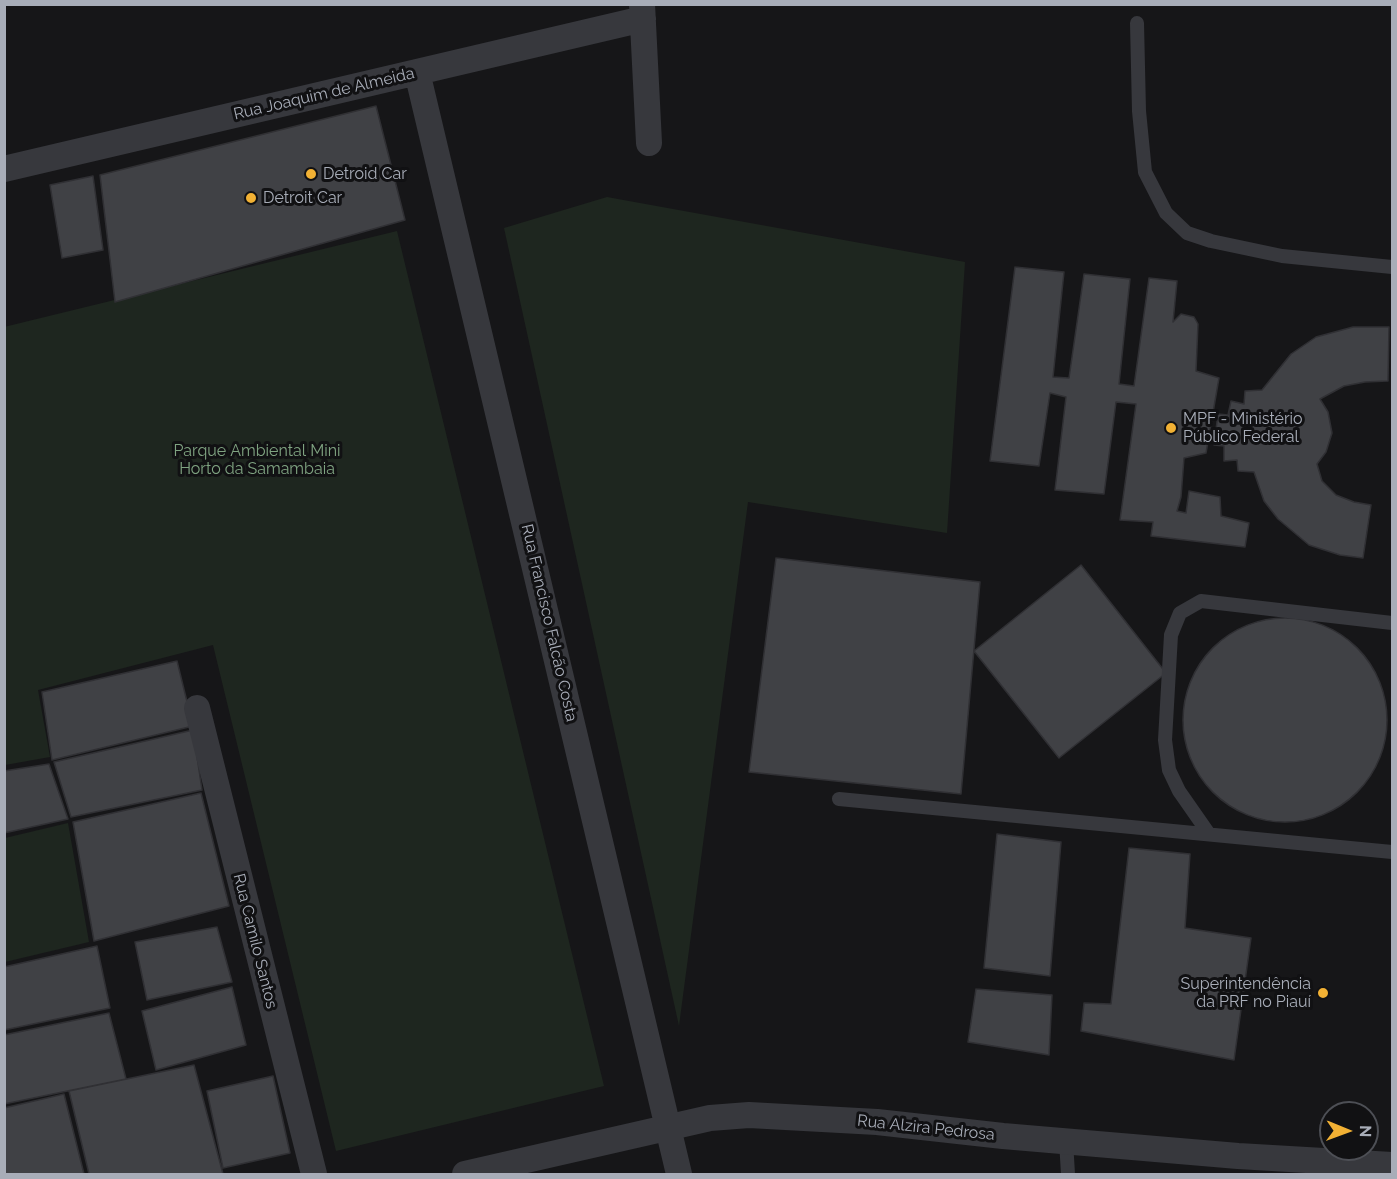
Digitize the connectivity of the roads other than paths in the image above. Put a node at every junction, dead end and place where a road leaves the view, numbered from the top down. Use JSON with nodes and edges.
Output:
{"nodes":[{"id":1,"x":642,"y":12,"type":"edge"},
{"id":2,"x":1137,"y":23,"type":"dead end"},
{"id":3,"x":417,"y":72,"type":"junction"},
{"id":4,"x":649,"y":143,"type":"dead end"},
{"id":5,"x":4,"y":169,"type":"edge"},
{"id":6,"x":1392,"y":267,"type":"edge"},
{"id":7,"x":1392,"y":623,"type":"edge"},
{"id":8,"x":197,"y":708,"type":"dead end"},
{"id":9,"x":839,"y":799,"type":"dead end"},
{"id":10,"x":1209,"y":834,"type":"junction"},
{"id":11,"x":1392,"y":852,"type":"edge"},
{"id":12,"x":669,"y":1126,"type":"junction"},
{"id":13,"x":1066,"y":1141,"type":"junction"},
{"id":14,"x":1392,"y":1165,"type":"edge"},
{"id":15,"x":314,"y":1174,"type":"edge"},
{"id":16,"x":465,"y":1174,"type":"edge"},
{"id":17,"x":679,"y":1174,"type":"edge"},
{"id":18,"x":1068,"y":1174,"type":"edge"}],
"edges":[{"from":1,"to":3,"type":"street","name":"Rua Joaquim de Almeida"},
{"from":1,"to":4,"type":"street"},
{"from":2,"to":6,"type":"lane"},
{"from":3,"to":5,"type":"street","name":"Rua Joaquim de Almeida"},
{"from":3,"to":12,"type":"street","name":"Rua Francisco Falcão Costa"},
{"from":7,"to":10,"type":"lane"},
{"from":8,"to":15,"type":"street","name":"Rua Camilo Santos"},
{"from":9,"to":10,"type":"lane"},
{"from":10,"to":11,"type":"lane"},
{"from":12,"to":13,"type":"street","name":"Rua Alzira Pedrosa"},
{"from":12,"to":16,"type":"street","name":"Rua Alzira Pedrosa"},
{"from":12,"to":17,"type":"street","name":"Rua Francisco Falcão Costa"},
{"from":13,"to":14,"type":"street","name":"Rua Alzira Pedrosa"},
{"from":13,"to":18,"type":"lane"}]}
